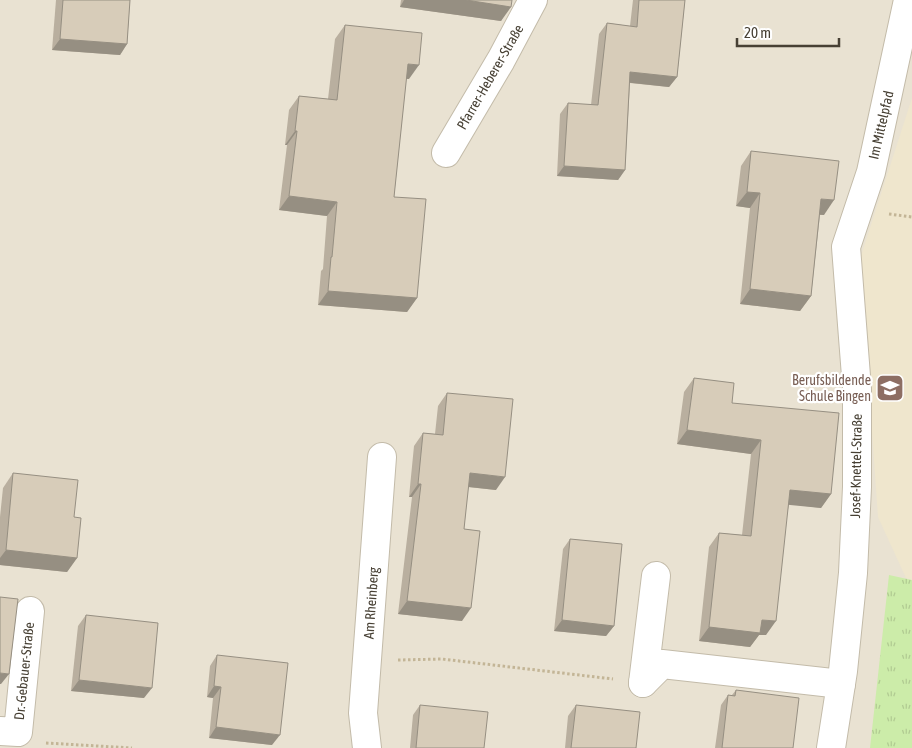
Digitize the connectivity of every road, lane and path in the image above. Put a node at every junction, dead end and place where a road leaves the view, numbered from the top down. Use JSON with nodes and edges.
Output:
{"nodes":[{"id":1,"x":533,"y":0,"type":"edge"},
{"id":2,"x":908,"y":0,"type":"edge"},
{"id":3,"x":446,"y":153,"type":"dead end"},
{"id":4,"x":846,"y":247,"type":"joint"},
{"id":5,"x":382,"y":457,"type":"dead end"},
{"id":6,"x":656,"y":576,"type":"dead end"},
{"id":7,"x":30,"y":611,"type":"dead end"},
{"id":8,"x":367,"y":660,"type":"junction"},
{"id":9,"x":643,"y":683,"type":"junction"},
{"id":10,"x":841,"y":684,"type":"junction"},
{"id":11,"x":9,"y":731,"type":"edge"},
{"id":12,"x":132,"y":748,"type":"edge"},
{"id":13,"x":367,"y":748,"type":"edge"},
{"id":14,"x":832,"y":748,"type":"edge"}],
"edges":[{"from":1,"to":3,"type":"street","name":"Pfarrer-Heberer-Straße"},
{"from":2,"to":4,"type":"street","name":"Im Mittelpfad"},
{"from":4,"to":10,"type":"street","name":"Josef-Knettel-Straße"},
{"from":5,"to":8,"type":"street","name":"Am Rheinberg"},
{"from":6,"to":9,"type":"street"},
{"from":7,"to":11,"type":"street","name":"Dr.-Gebauer-Straße"},
{"from":8,"to":9,"type":"path"},
{"from":8,"to":13,"type":"street","name":"Am Rheinberg"},
{"from":9,"to":10,"type":"street"},
{"from":10,"to":14,"type":"street","name":"Josef-Knettel-Straße"},
{"from":11,"to":12,"type":"path","name":"Dr.-Gebauer-Straße"}]}
